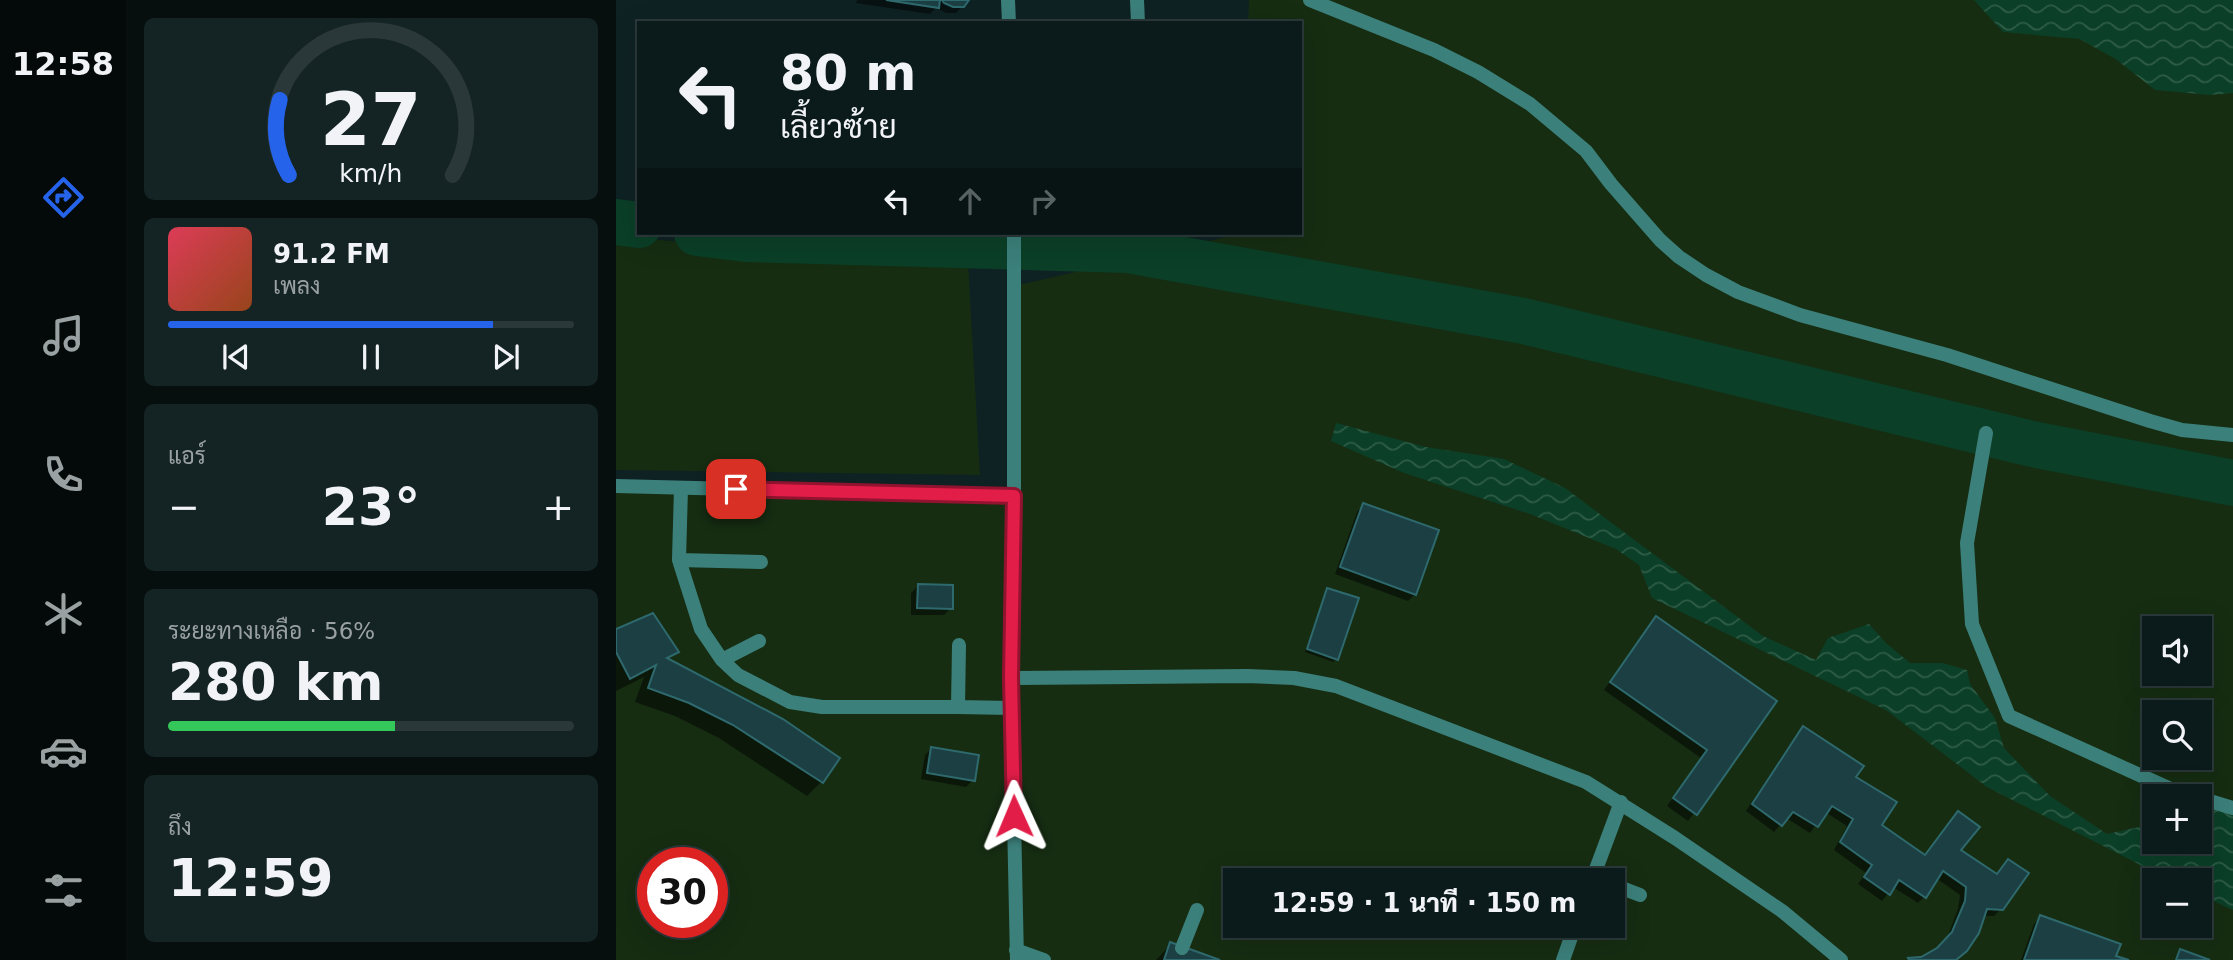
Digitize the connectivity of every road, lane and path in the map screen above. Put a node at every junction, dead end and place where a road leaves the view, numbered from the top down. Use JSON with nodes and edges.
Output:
{"nodes":[{"id":1,"x":1008,"y":0,"type":"edge"},
{"id":2,"x":1137,"y":0,"type":"edge"},
{"id":3,"x":1310,"y":0,"type":"edge"},
{"id":4,"x":1009,"y":21,"type":"edge"},
{"id":5,"x":1138,"y":21,"type":"edge"},
{"id":6,"x":1014,"y":235,"type":"edge"},
{"id":7,"x":1986,"y":433,"type":"dead end"},
{"id":8,"x":2233,"y":435,"type":"edge"},
{"id":9,"x":616,"y":486,"type":"edge"},
{"id":10,"x":681,"y":488,"type":"junction"},
{"id":11,"x":1014,"y":496,"type":"junction"},
{"id":12,"x":678,"y":560,"type":"junction"},
{"id":13,"x":761,"y":562,"type":"dead end"},
{"id":14,"x":759,"y":641,"type":"dead end"},
{"id":15,"x":959,"y":645,"type":"dead end"},
{"id":16,"x":722,"y":660,"type":"junction"},
{"id":17,"x":1011,"y":678,"type":"junction"},
{"id":18,"x":958,"y":707,"type":"junction"},
{"id":19,"x":1012,"y":708,"type":"junction"},
{"id":20,"x":2160,"y":784,"type":"edge"},
{"id":21,"x":1621,"y":802,"type":"junction"},
{"id":22,"x":2212,"y":802,"type":"edge"},
{"id":23,"x":2233,"y":808,"type":"edge"},
{"id":24,"x":1599,"y":868,"type":"edge"},
{"id":25,"x":1625,"y":890,"type":"edge"},
{"id":26,"x":1640,"y":895,"type":"dead end"},
{"id":27,"x":1197,"y":910,"type":"dead end"},
{"id":28,"x":1571,"y":938,"type":"edge"},
{"id":29,"x":1182,"y":948,"type":"dead end"},
{"id":30,"x":1016,"y":955,"type":"edge"},
{"id":31,"x":1044,"y":960,"type":"edge"},
{"id":32,"x":1563,"y":960,"type":"edge"},
{"id":33,"x":1841,"y":960,"type":"edge"}],
"edges":[{"from":1,"to":4,"type":"street"},
{"from":2,"to":5,"type":"street"},
{"from":3,"to":8,"type":"street"},
{"from":6,"to":11,"type":"street"},
{"from":7,"to":20,"type":"street"},
{"from":9,"to":10,"type":"street"},
{"from":10,"to":11,"type":"street"},
{"from":10,"to":12,"type":"street"},
{"from":11,"to":17,"type":"street"},
{"from":12,"to":13,"type":"street"},
{"from":12,"to":16,"type":"street"},
{"from":14,"to":16,"type":"street"},
{"from":15,"to":18,"type":"street"},
{"from":16,"to":18,"type":"street"},
{"from":17,"to":19,"type":"street"},
{"from":17,"to":21,"type":"street"},
{"from":18,"to":19,"type":"street"},
{"from":19,"to":30,"type":"street"},
{"from":21,"to":24,"type":"street"},
{"from":21,"to":33,"type":"street"},
{"from":22,"to":23,"type":"street"},
{"from":25,"to":26,"type":"street"},
{"from":27,"to":29,"type":"street"},
{"from":28,"to":32,"type":"street"},
{"from":30,"to":31,"type":"street"}]}
